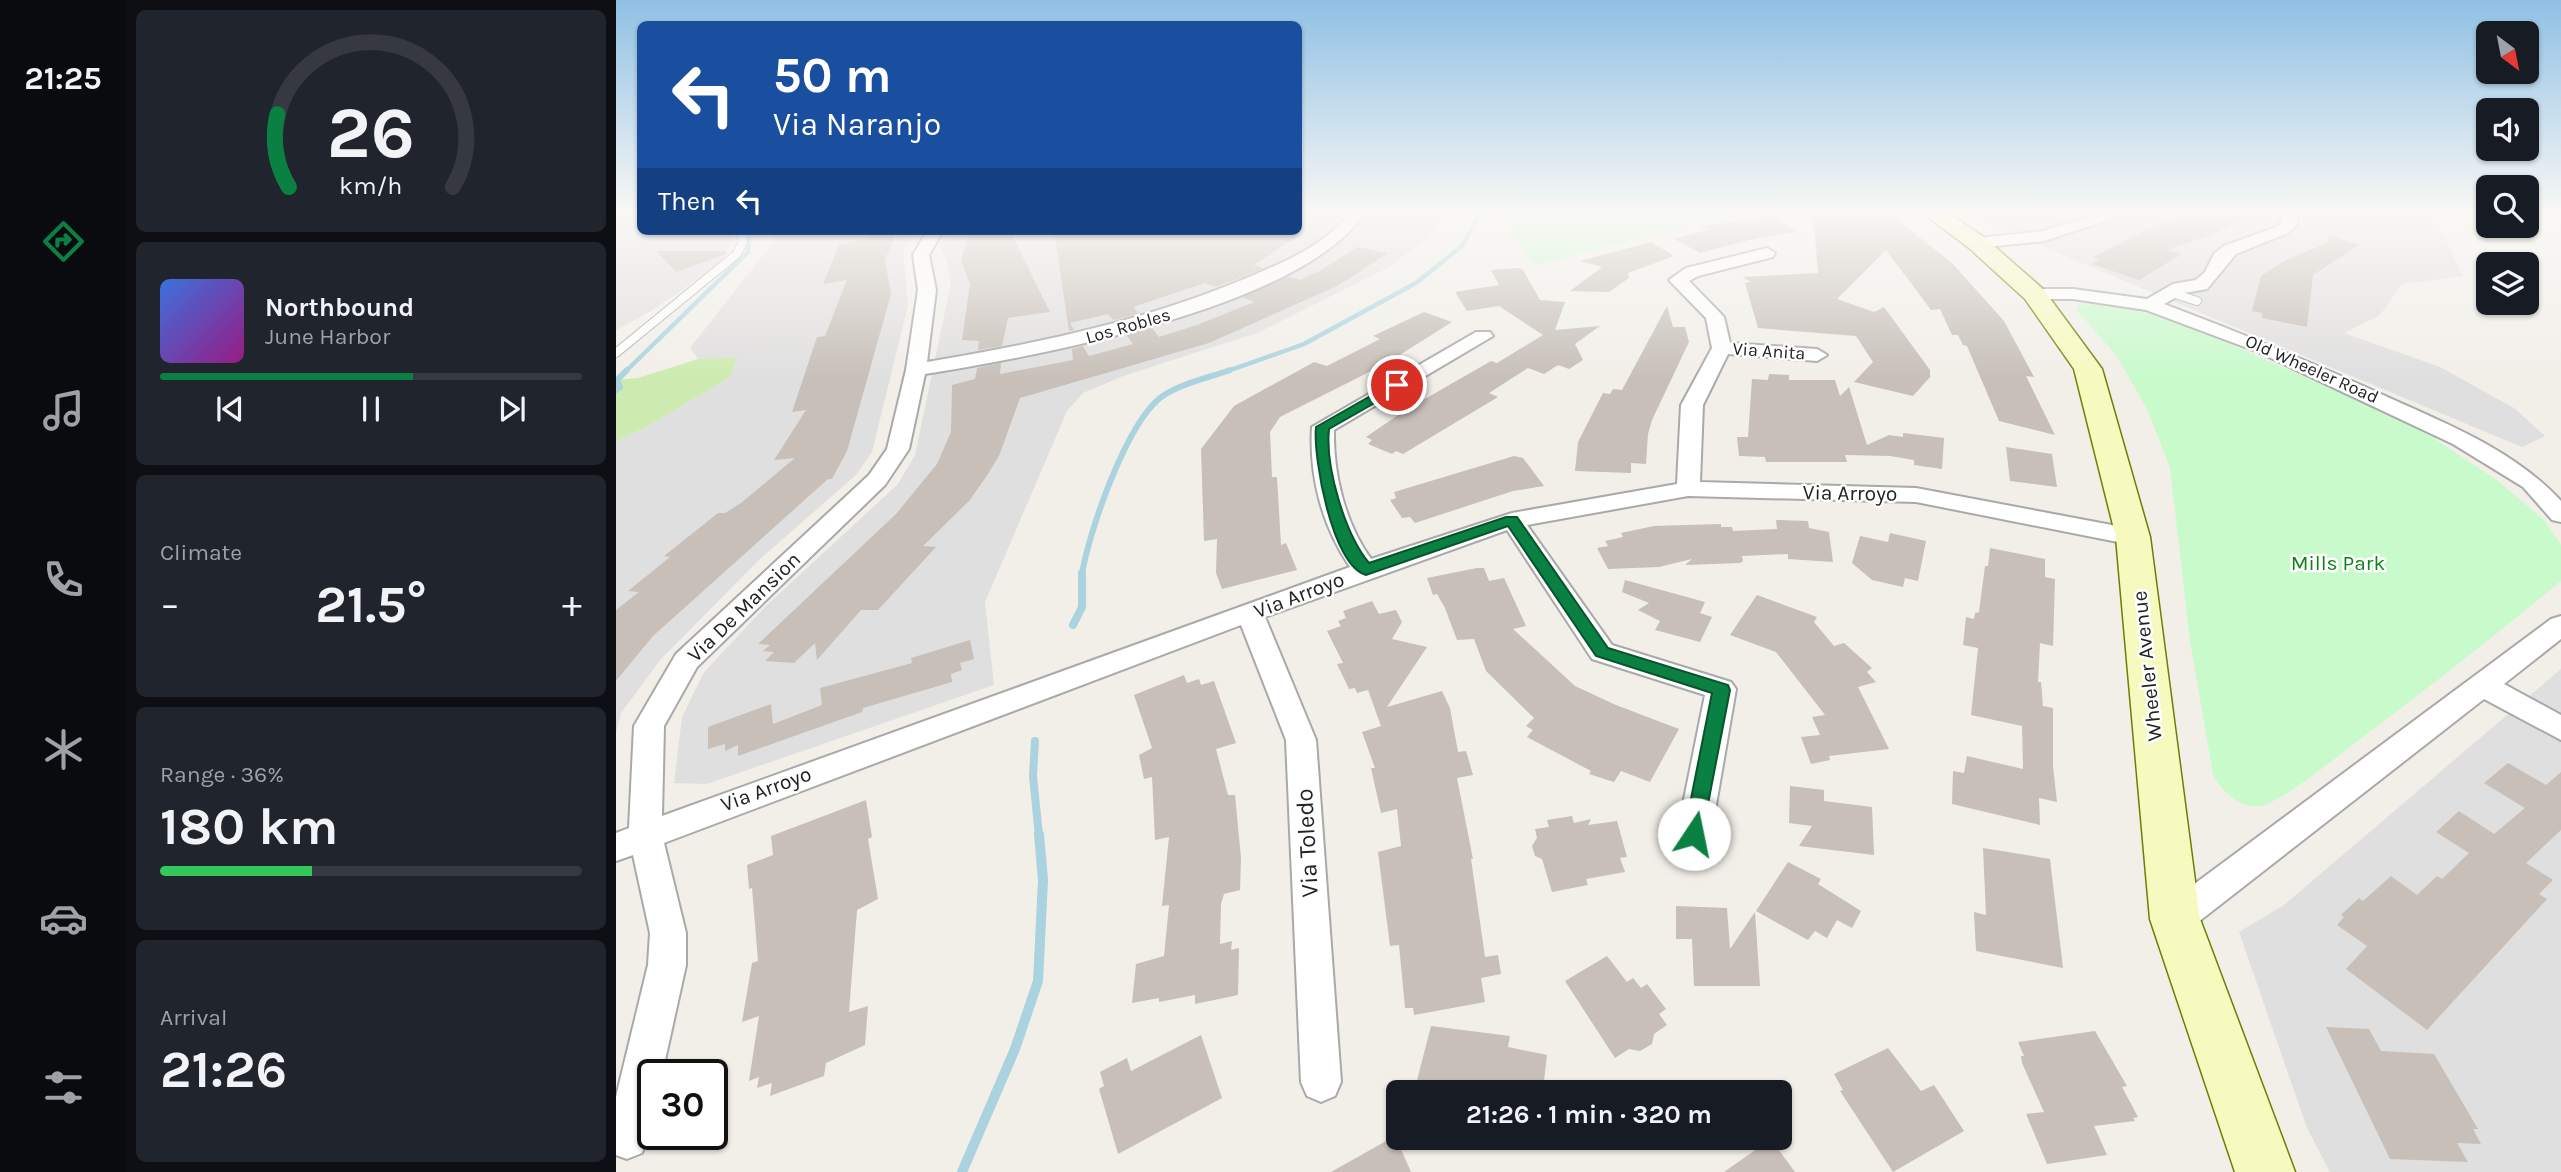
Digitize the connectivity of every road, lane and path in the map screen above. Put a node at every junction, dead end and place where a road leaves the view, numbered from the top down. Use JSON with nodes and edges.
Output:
{"nodes":[{"id":1,"x":719,"y":269,"type":"edge"},
{"id":2,"x":923,"y":269,"type":"edge"},
{"id":3,"x":1280,"y":269,"type":"edge"},
{"id":4,"x":1705,"y":269,"type":"edge"},
{"id":5,"x":2006,"y":269,"type":"edge"},
{"id":6,"x":2215,"y":269,"type":"edge"},
{"id":7,"x":2199,"y":293,"type":"junction"},
{"id":8,"x":2034,"y":294,"type":"junction"},
{"id":9,"x":2150,"y":305,"type":"junction"},
{"id":10,"x":2179,"y":313,"type":"junction"},
{"id":11,"x":1483,"y":336,"type":"dead end"},
{"id":12,"x":1722,"y":348,"type":"junction"},
{"id":13,"x":616,"y":353,"type":"edge"},
{"id":14,"x":1817,"y":355,"type":"dead end"},
{"id":15,"x":916,"y":370,"type":"junction"},
{"id":16,"x":1688,"y":489,"type":"junction"},
{"id":17,"x":2558,"y":509,"type":"edge"},
{"id":18,"x":1511,"y":520,"type":"junction"},
{"id":19,"x":2133,"y":537,"type":"junction"},
{"id":20,"x":1366,"y":570,"type":"junction"},
{"id":21,"x":1251,"y":613,"type":"junction"},
{"id":22,"x":2561,"y":625,"type":"edge"},
{"id":23,"x":2483,"y":685,"type":"junction"},
{"id":24,"x":2561,"y":729,"type":"edge"},
{"id":25,"x":645,"y":834,"type":"junction"},
{"id":26,"x":1694,"y":834,"type":"dead end"},
{"id":27,"x":616,"y":847,"type":"edge"},
{"id":28,"x":2175,"y":919,"type":"junction"},
{"id":29,"x":1321,"y":1082,"type":"dead end"},
{"id":30,"x":626,"y":1138,"type":"dead end"},
{"id":31,"x":2265,"y":1172,"type":"edge"}],
"edges":[{"from":1,"to":13,"type":"lane"},
{"from":2,"to":15,"type":"street","name":"Via De Mansion"},
{"from":3,"to":15,"type":"street","name":"Los Robles"},
{"from":4,"to":12,"type":"street"},
{"from":5,"to":8,"type":"main road","name":"Wheeler Avenue"},
{"from":6,"to":7,"type":"street"},
{"from":7,"to":9,"type":"street"},
{"from":7,"to":10,"type":"street"},
{"from":8,"to":9,"type":"street","name":"Old Wheeler Road"},
{"from":8,"to":19,"type":"main road","name":"Wheeler Avenue"},
{"from":9,"to":10,"type":"street","name":"Old Wheeler Road"},
{"from":10,"to":17,"type":"street","name":"Old Wheeler Road"},
{"from":11,"to":20,"type":"street"},
{"from":12,"to":14,"type":"street","name":"Via Anita"},
{"from":12,"to":16,"type":"street"},
{"from":15,"to":25,"type":"street","name":"Via De Mansion"},
{"from":16,"to":18,"type":"street","name":"Via Arroyo"},
{"from":16,"to":19,"type":"street","name":"Via Arroyo"},
{"from":18,"to":20,"type":"street","name":"Via Arroyo"},
{"from":18,"to":26,"type":"street"},
{"from":19,"to":28,"type":"main road","name":"Wheeler Avenue"},
{"from":20,"to":21,"type":"street","name":"Via Arroyo"},
{"from":21,"to":25,"type":"street","name":"Via Arroyo"},
{"from":21,"to":29,"type":"street","name":"Via Toledo"},
{"from":22,"to":23,"type":"street"},
{"from":23,"to":24,"type":"street"},
{"from":23,"to":28,"type":"street"},
{"from":25,"to":27,"type":"street","name":"Via Arroyo"},
{"from":25,"to":30,"type":"street","name":"Via De Mansion"},
{"from":28,"to":31,"type":"main road","name":"Wheeler Avenue"}]}
